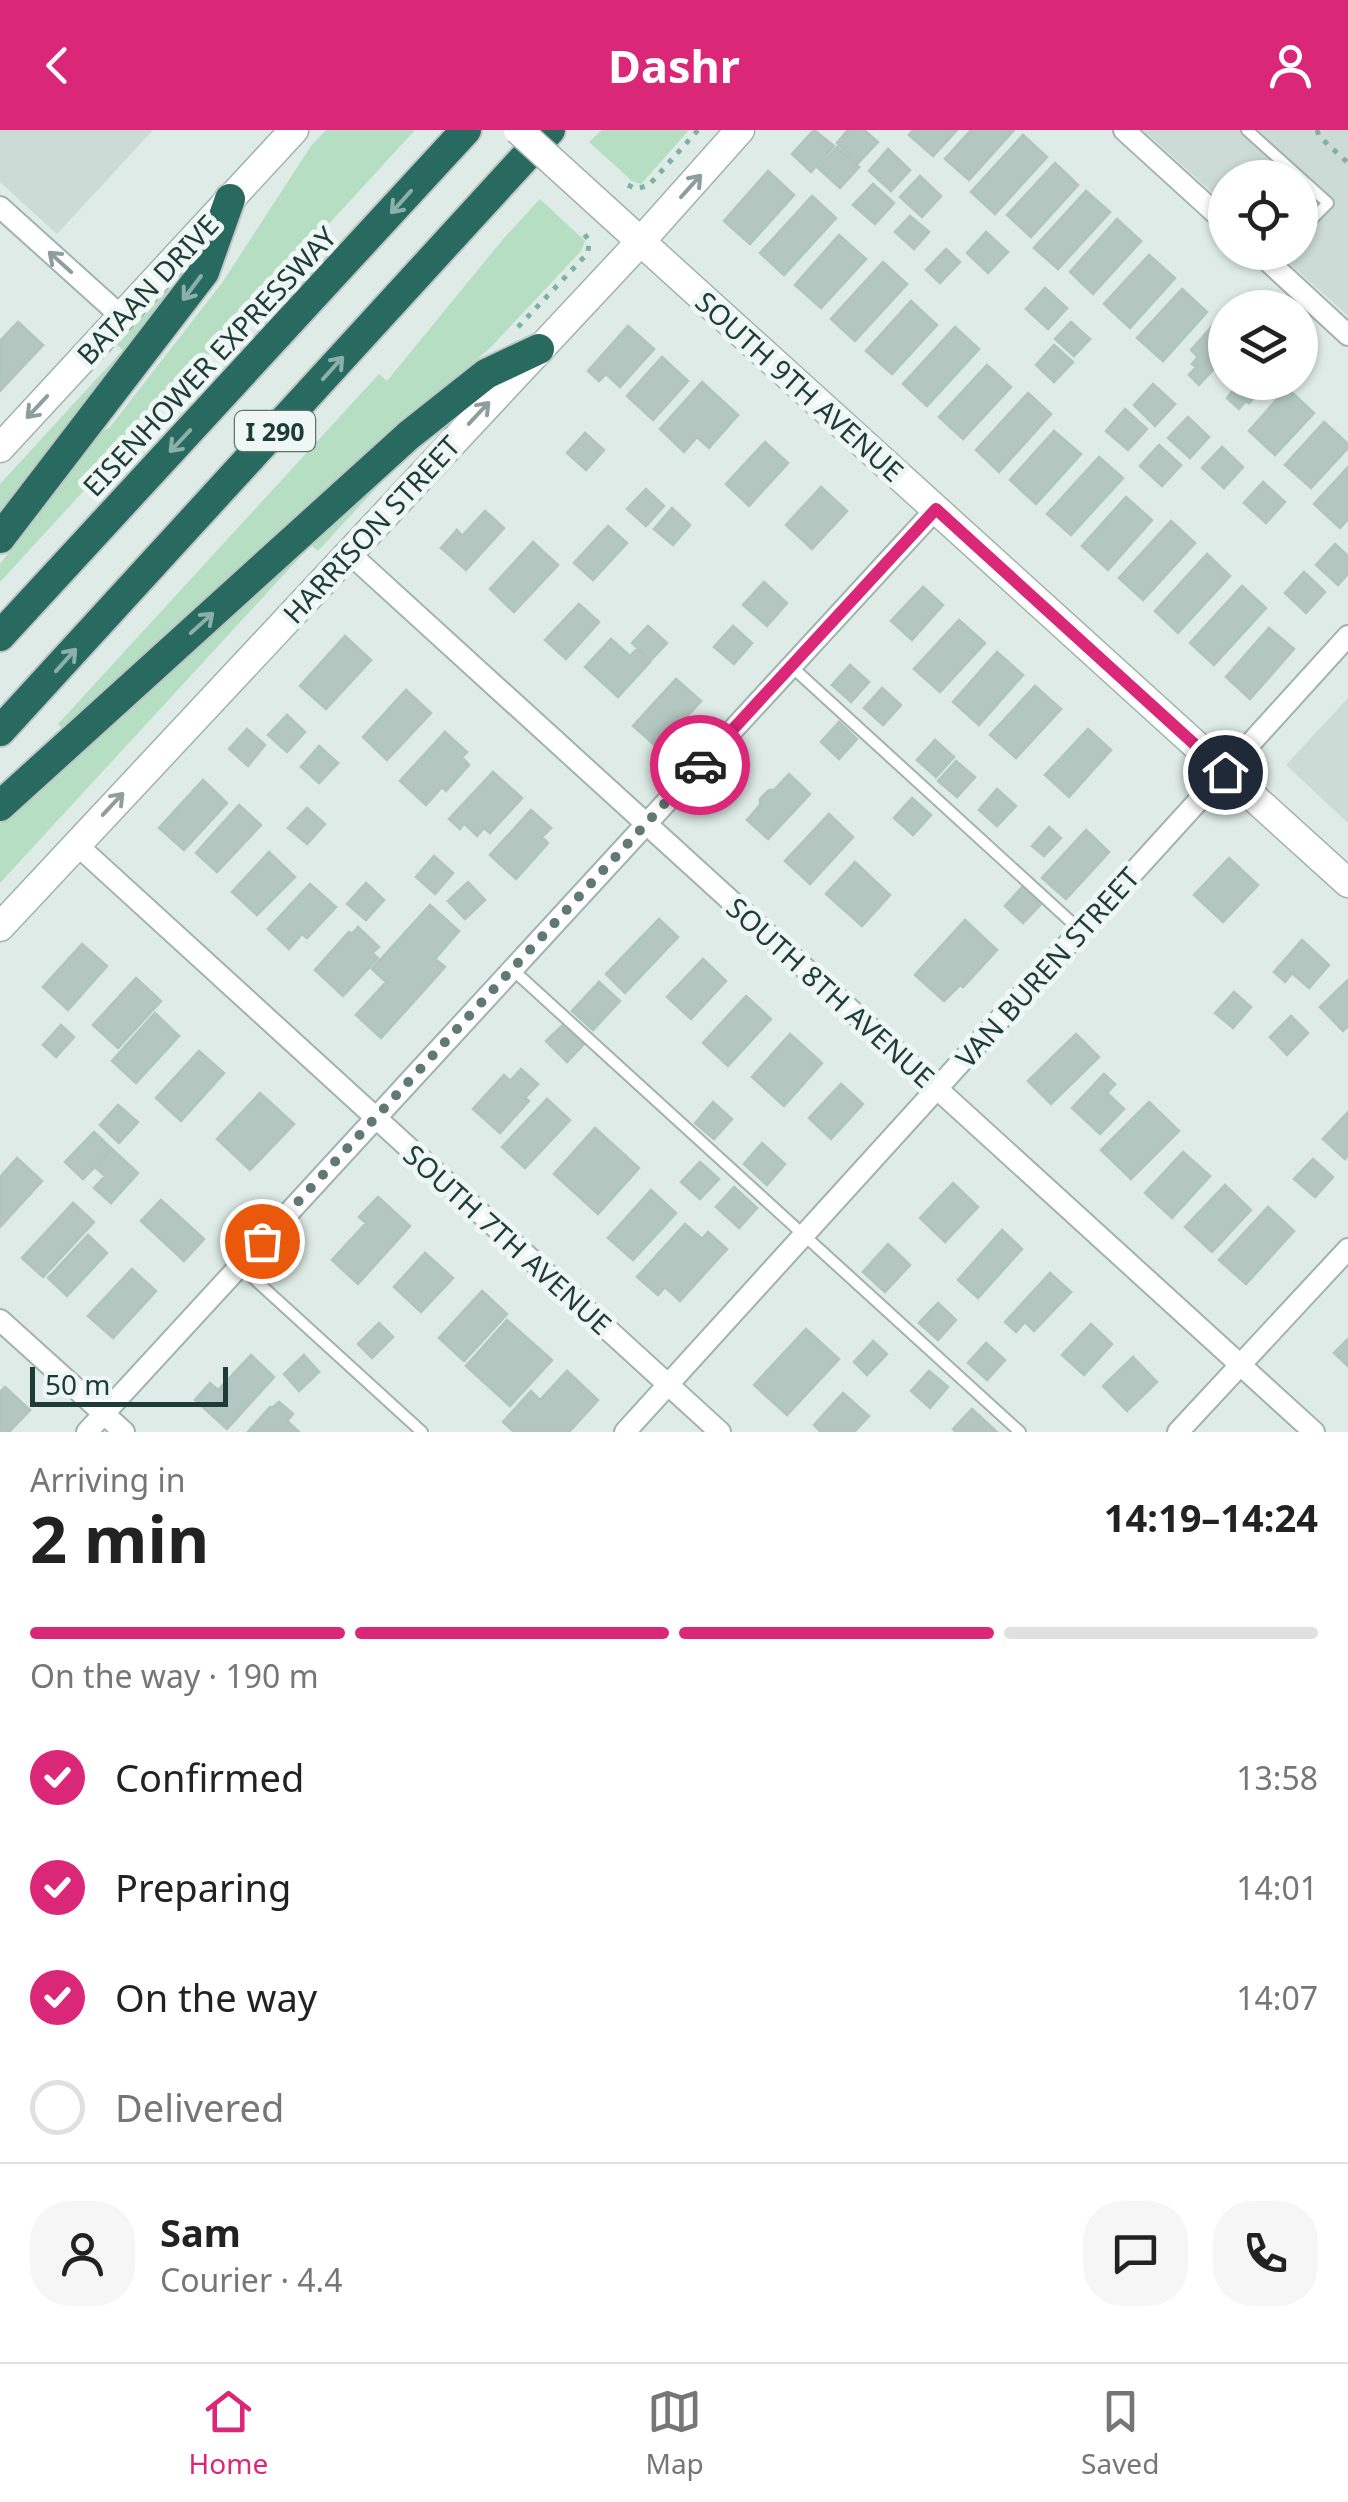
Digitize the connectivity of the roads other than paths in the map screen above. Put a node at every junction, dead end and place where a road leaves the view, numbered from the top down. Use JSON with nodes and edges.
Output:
{"nodes":[{"id":1,"x":294,"y":130,"type":"edge"},
{"id":2,"x":466,"y":130,"type":"edge"},
{"id":3,"x":518,"y":130,"type":"edge"},
{"id":4,"x":550,"y":130,"type":"edge"},
{"id":5,"x":740,"y":130,"type":"edge"},
{"id":6,"x":1124,"y":130,"type":"edge"},
{"id":7,"x":1247,"y":130,"type":"edge"},
{"id":8,"x":1280,"y":160,"type":"edge"},
{"id":9,"x":1318,"y":194,"type":"edge"},
{"id":10,"x":230,"y":199,"type":"junction"},
{"id":11,"x":0,"y":207,"type":"edge"},
{"id":12,"x":1208,"y":207,"type":"edge"},
{"id":13,"x":1318,"y":213,"type":"edge"},
{"id":14,"x":641,"y":241,"type":"junction"},
{"id":15,"x":1282,"y":270,"type":"edge"},
{"id":16,"x":122,"y":316,"type":"junction"},
{"id":17,"x":1348,"y":335,"type":"edge"},
{"id":18,"x":539,"y":349,"type":"junction"},
{"id":19,"x":0,"y":448,"type":"edge"},
{"id":20,"x":936,"y":509,"type":"junction"},
{"id":21,"x":0,"y":538,"type":"edge"},
{"id":22,"x":349,"y":553,"type":"junction"},
{"id":23,"x":0,"y":636,"type":"edge"},
{"id":24,"x":1348,"y":636,"type":"edge"},
{"id":25,"x":791,"y":666,"type":"junction"},
{"id":26,"x":0,"y":732,"type":"edge"},
{"id":27,"x":1225,"y":772,"type":"junction"},
{"id":28,"x":0,"y":806,"type":"edge"},
{"id":29,"x":646,"y":824,"type":"junction"},
{"id":30,"x":76,"y":844,"type":"junction"},
{"id":31,"x":1348,"y":884,"type":"edge"},
{"id":32,"x":0,"y":927,"type":"edge"},
{"id":33,"x":1080,"y":930,"type":"junction"},
{"id":34,"x":512,"y":970,"type":"junction"},
{"id":35,"x":937,"y":1088,"type":"junction"},
{"id":36,"x":376,"y":1118,"type":"junction"},
{"id":37,"x":803,"y":1235,"type":"junction"},
{"id":38,"x":1348,"y":1249,"type":"edge"},
{"id":39,"x":240,"y":1266,"type":"junction"},
{"id":40,"x":0,"y":1320,"type":"edge"},
{"id":41,"x":1240,"y":1365,"type":"junction"},
{"id":42,"x":668,"y":1384,"type":"junction"},
{"id":43,"x":104,"y":1414,"type":"junction"},
{"id":44,"x":87,"y":1432,"type":"edge"},
{"id":45,"x":124,"y":1432,"type":"edge"},
{"id":46,"x":422,"y":1432,"type":"edge"},
{"id":47,"x":625,"y":1432,"type":"edge"},
{"id":48,"x":720,"y":1432,"type":"edge"},
{"id":49,"x":1020,"y":1432,"type":"edge"},
{"id":50,"x":1178,"y":1432,"type":"edge"},
{"id":51,"x":1314,"y":1432,"type":"edge"}],
"edges":[{"from":1,"to":10,"type":"street","name":"BATAAN DRIVE"},
{"from":2,"to":23,"type":"highway","name":"EISENHOWER EXPRESSWAY","number":"I 290","one_way":true},
{"from":3,"to":14,"type":"street","name":"SOUTH 9TH AVENUE","bridge":true},
{"from":26,"to":4,"type":"highway","number":"I 290","one_way":true},
{"from":14,"to":5,"type":"street","name":"HARRISON STREET","one_way":true},
{"from":6,"to":12,"type":"street"},
{"from":7,"to":8,"type":"lane"},
{"from":9,"to":13,"type":"lane"},
{"from":10,"to":16,"type":"street","name":"BATAAN DRIVE"},
{"from":10,"to":21,"type":"highway","one_way":true},
{"from":16,"to":11,"type":"street","one_way":true},
{"from":14,"to":18,"type":"street","name":"HARRISON STREET"},
{"from":14,"to":20,"type":"street","name":"SOUTH 9TH AVENUE"},
{"from":15,"to":17,"type":"street"},
{"from":16,"to":19,"type":"street","name":"BATAAN DRIVE","one_way":true},
{"from":22,"to":18,"type":"street","name":"HARRISON STREET","one_way":true},
{"from":28,"to":18,"type":"highway","one_way":true},
{"from":20,"to":25,"type":"street"},
{"from":20,"to":27,"type":"street","name":"SOUTH 9TH AVENUE"},
{"from":22,"to":29,"type":"street","name":"SOUTH 8TH AVENUE"},
{"from":30,"to":22,"type":"street","name":"HARRISON STREET","one_way":true},
{"from":24,"to":27,"type":"street","name":"VAN BUREN STREET"},
{"from":25,"to":29,"type":"street"},
{"from":25,"to":33,"type":"lane"},
{"from":27,"to":31,"type":"street","name":"SOUTH 9TH AVENUE"},
{"from":27,"to":33,"type":"street","name":"VAN BUREN STREET"},
{"from":29,"to":34,"type":"street"},
{"from":29,"to":35,"type":"street","name":"SOUTH 8TH AVENUE"},
{"from":30,"to":32,"type":"street","name":"HARRISON STREET"},
{"from":30,"to":36,"type":"street","name":"SOUTH 7TH AVENUE"},
{"from":33,"to":35,"type":"street","name":"VAN BUREN STREET"},
{"from":34,"to":36,"type":"street"},
{"from":34,"to":37,"type":"lane"},
{"from":35,"to":37,"type":"street","name":"VAN BUREN STREET"},
{"from":35,"to":41,"type":"street","name":"SOUTH 8TH AVENUE"},
{"from":36,"to":39,"type":"street"},
{"from":36,"to":42,"type":"street","name":"SOUTH 7TH AVENUE"},
{"from":37,"to":42,"type":"street","name":"VAN BUREN STREET"},
{"from":37,"to":49,"type":"lane"},
{"from":38,"to":41,"type":"street"},
{"from":39,"to":43,"type":"street"},
{"from":39,"to":46,"type":"lane"},
{"from":40,"to":43,"type":"street"},
{"from":41,"to":50,"type":"street"},
{"from":41,"to":51,"type":"street","name":"SOUTH 8TH AVENUE"},
{"from":42,"to":47,"type":"street","name":"VAN BUREN STREET"},
{"from":42,"to":48,"type":"street","name":"SOUTH 7TH AVENUE"},
{"from":43,"to":44,"type":"street"},
{"from":43,"to":45,"type":"street"}]}
